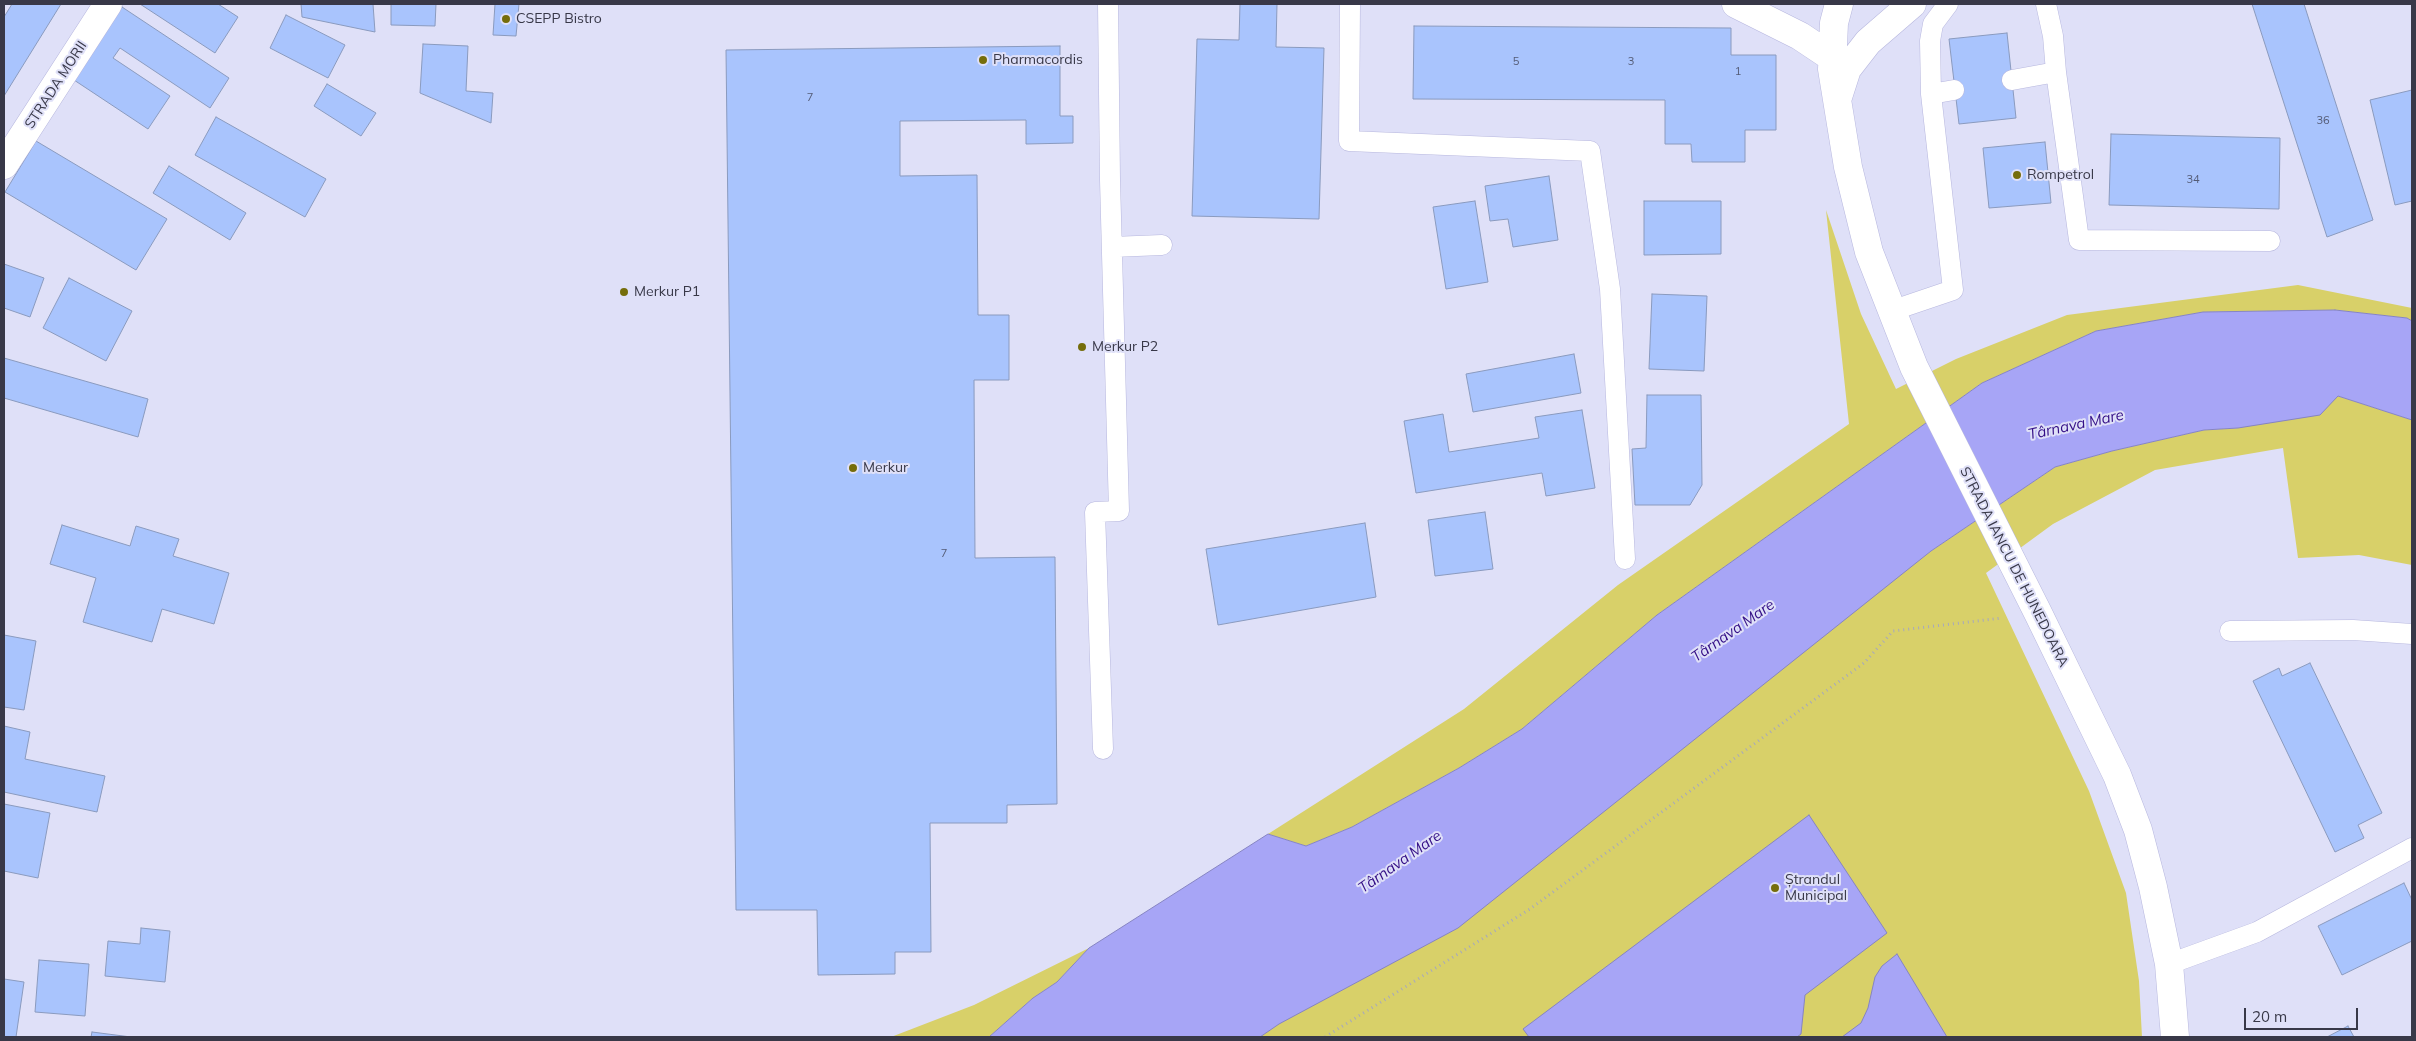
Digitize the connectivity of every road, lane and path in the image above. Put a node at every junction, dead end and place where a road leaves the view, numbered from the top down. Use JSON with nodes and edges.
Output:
{"nodes":[{"id":1,"x":108,"y":4,"type":"edge"},
{"id":2,"x":1108,"y":4,"type":"edge"},
{"id":3,"x":1350,"y":4,"type":"edge"},
{"id":4,"x":1736,"y":4,"type":"edge"},
{"id":5,"x":1839,"y":4,"type":"edge"},
{"id":6,"x":1912,"y":4,"type":"edge"},
{"id":7,"x":1948,"y":4,"type":"edge"},
{"id":8,"x":2046,"y":4,"type":"edge"},
{"id":9,"x":1833,"y":58,"type":"junction"},
{"id":10,"x":2056,"y":72,"type":"junction"},
{"id":11,"x":2012,"y":80,"type":"dead end"},
{"id":12,"x":1954,"y":90,"type":"dead end"},
{"id":13,"x":1931,"y":94,"type":"junction"},
{"id":14,"x":1836,"y":101,"type":"junction"},
{"id":15,"x":4,"y":165,"type":"edge"},
{"id":16,"x":2270,"y":241,"type":"dead end"},
{"id":17,"x":1162,"y":245,"type":"dead end"},
{"id":18,"x":1112,"y":247,"type":"junction"},
{"id":19,"x":1892,"y":311,"type":"junction"},
{"id":20,"x":1625,"y":559,"type":"dead end"},
{"id":21,"x":2038,"y":613,"type":"junction"},
{"id":22,"x":2230,"y":631,"type":"dead end"},
{"id":23,"x":2412,"y":634,"type":"edge"},
{"id":24,"x":1103,"y":749,"type":"dead end"},
{"id":25,"x":2412,"y":848,"type":"edge"},
{"id":26,"x":2169,"y":964,"type":"junction"},
{"id":27,"x":1326,"y":1037,"type":"edge"},
{"id":28,"x":2175,"y":1037,"type":"edge"}],
"edges":[{"from":1,"to":15,"type":"main road","name":"STRADA MORII"},
{"from":2,"to":18,"type":"lane"},
{"from":3,"to":20,"type":"lane"},
{"from":4,"to":9,"type":"main road"},
{"from":5,"to":9,"type":"main road","name":"STRADA IANCU DE HUNEDOARA"},
{"from":6,"to":14,"type":"main road","name":"STRADA IANCU DE HUNEDOARA"},
{"from":7,"to":13,"type":"lane"},
{"from":8,"to":10,"type":"lane"},
{"from":9,"to":14,"type":"main road","name":"STRADA IANCU DE HUNEDOARA"},
{"from":10,"to":11,"type":"lane"},
{"from":10,"to":16,"type":"lane"},
{"from":12,"to":13,"type":"lane"},
{"from":13,"to":19,"type":"lane"},
{"from":14,"to":19,"type":"main road","name":"STRADA IANCU DE HUNEDOARA"},
{"from":17,"to":18,"type":"lane"},
{"from":18,"to":24,"type":"lane"},
{"from":19,"to":21,"type":"main road","name":"STRADA IANCU DE HUNEDOARA"},
{"from":21,"to":26,"type":"main road","name":"STRADA IANCU DE HUNEDOARA"},
{"from":21,"to":27,"type":"path"},
{"from":22,"to":23,"type":"lane"},
{"from":25,"to":26,"type":"lane"},
{"from":26,"to":28,"type":"main road","name":"STRADA IANCU DE HUNEDOARA"}]}
